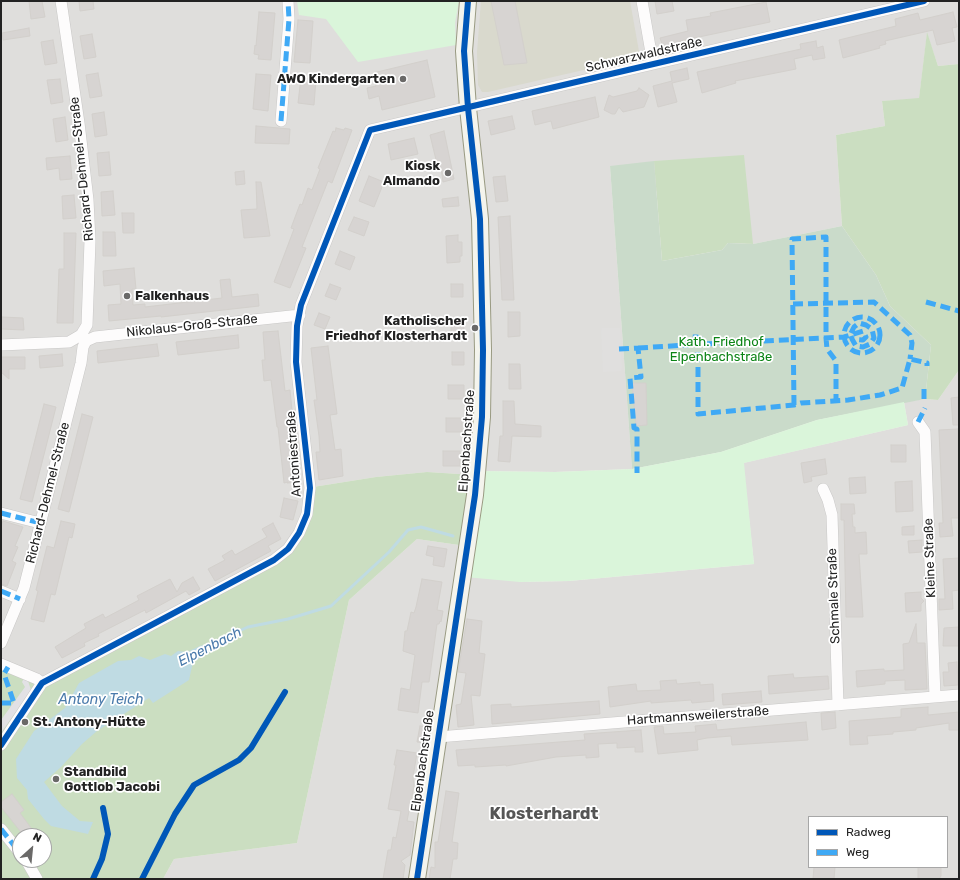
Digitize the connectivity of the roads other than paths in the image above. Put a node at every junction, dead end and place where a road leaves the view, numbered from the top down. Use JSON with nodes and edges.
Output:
{"nodes":[{"id":1,"x":61,"y":1,"type":"edge"},
{"id":2,"x":288,"y":1,"type":"edge"},
{"id":3,"x":468,"y":1,"type":"edge"},
{"id":4,"x":642,"y":1,"type":"edge"},
{"id":5,"x":924,"y":1,"type":"edge"},
{"id":6,"x":894,"y":4,"type":"edge"},
{"id":7,"x":653,"y":64,"type":"junction"},
{"id":8,"x":468,"y":108,"type":"junction"},
{"id":9,"x":281,"y":120,"type":"dead end"},
{"id":10,"x":370,"y":130,"type":"joint"},
{"id":11,"x":300,"y":315,"type":"junction"},
{"id":12,"x":84,"y":338,"type":"junction"},
{"id":13,"x":1,"y":345,"type":"edge"},
{"id":14,"x":918,"y":422,"type":"dead end"},
{"id":15,"x":823,"y":489,"type":"dead end"},
{"id":16,"x":1,"y":513,"type":"edge"},
{"id":17,"x":40,"y":523,"type":"junction"},
{"id":18,"x":1,"y":591,"type":"edge"},
{"id":19,"x":20,"y":599,"type":"junction"},
{"id":20,"x":1,"y":643,"type":"edge"},
{"id":21,"x":1,"y":664,"type":"edge"},
{"id":22,"x":42,"y":683,"type":"junction"},
{"id":23,"x":959,"y":695,"type":"edge"},
{"id":24,"x":935,"y":697,"type":"junction"},
{"id":25,"x":838,"y":705,"type":"junction"},
{"id":26,"x":438,"y":737,"type":"junction"},
{"id":27,"x":1,"y":745,"type":"edge"},
{"id":28,"x":1,"y":830,"type":"edge"},
{"id":29,"x":12,"y":843,"type":"edge"},
{"id":30,"x":31,"y":868,"type":"edge"},
{"id":31,"x":37,"y":879,"type":"edge"},
{"id":32,"x":417,"y":879,"type":"edge"}],
"edges":[{"from":1,"to":12,"type":"street","name":"Richard-Dehmel-Straße"},
{"from":2,"to":9,"type":"street"},
{"from":3,"to":8,"type":"street","name":"Elpenbachstraße"},
{"from":4,"to":7,"type":"street"},
{"from":5,"to":6,"type":"street","name":"Schwarzwaldstraße"},
{"from":6,"to":7,"type":"street","name":"Schwarzwaldstraße"},
{"from":7,"to":8,"type":"street","name":"Schwarzwaldstraße"},
{"from":8,"to":10,"type":"street","name":"Schwarzwaldstraße"},
{"from":8,"to":26,"type":"street","name":"Elpenbachstraße"},
{"from":10,"to":11,"type":"street","name":"Antoniestraße"},
{"from":11,"to":12,"type":"street","name":"Nikolaus-Groß-Straße"},
{"from":11,"to":22,"type":"street","name":"Antoniestraße"},
{"from":12,"to":13,"type":"street","name":"Nikolaus-Groß-Straße"},
{"from":12,"to":17,"type":"street","name":"Richard-Dehmel-Straße"},
{"from":14,"to":24,"type":"street","name":"Kleine Straße"},
{"from":15,"to":25,"type":"street","name":"Schmale Straße"},
{"from":16,"to":17,"type":"street"},
{"from":17,"to":19,"type":"street","name":"Richard-Dehmel-Straße"},
{"from":18,"to":19,"type":"street"},
{"from":19,"to":20,"type":"street","name":"Richard-Dehmel-Straße"},
{"from":21,"to":22,"type":"street"},
{"from":22,"to":27,"type":"street","name":"Antoniestraße"},
{"from":23,"to":24,"type":"street","name":"Hartmannsweilerstraße"},
{"from":24,"to":25,"type":"street","name":"Hartmannsweilerstraße"},
{"from":25,"to":26,"type":"street","name":"Hartmannsweilerstraße"},
{"from":26,"to":32,"type":"street","name":"Elpenbachstraße"},
{"from":28,"to":29,"type":"street"},
{"from":30,"to":31,"type":"street"}]}
